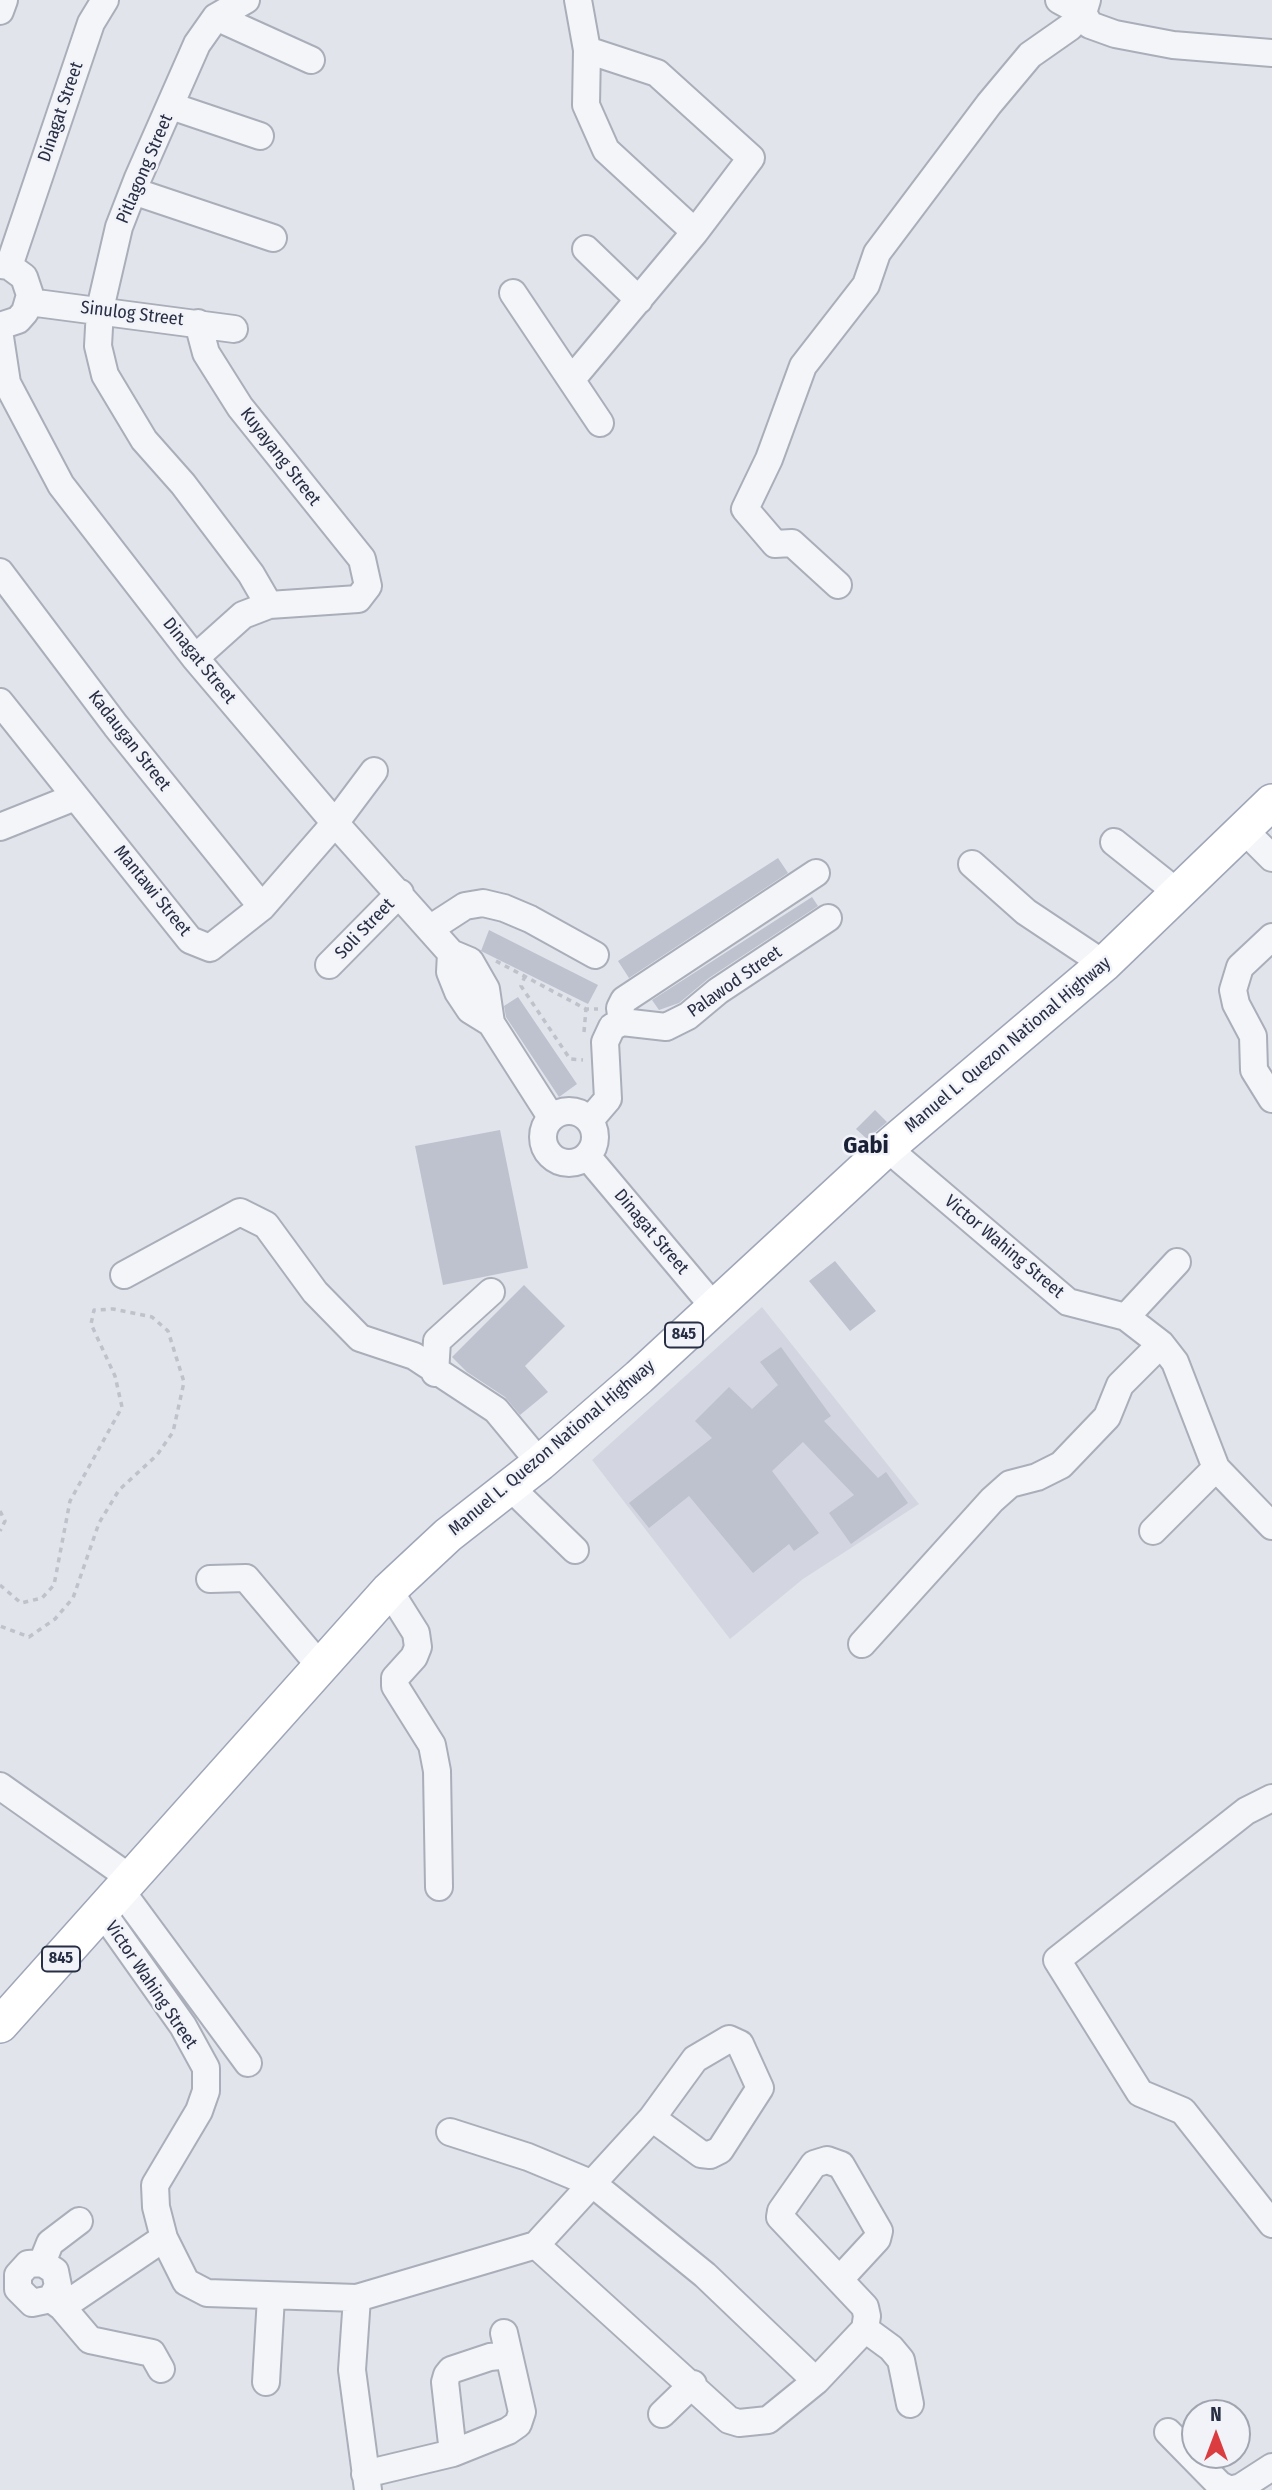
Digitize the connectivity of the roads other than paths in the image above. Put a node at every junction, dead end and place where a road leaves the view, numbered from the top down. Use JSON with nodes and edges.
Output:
{"nodes":[{"id":1,"x":4,"y":0,"type":"edge"},
{"id":2,"x":105,"y":0,"type":"edge"},
{"id":3,"x":246,"y":0,"type":"edge"},
{"id":4,"x":578,"y":0,"type":"edge"},
{"id":5,"x":1059,"y":0,"type":"edge"},
{"id":6,"x":1085,"y":6,"type":"edge"},
{"id":7,"x":0,"y":11,"type":"edge"},
{"id":8,"x":216,"y":17,"type":"junction"},
{"id":9,"x":587,"y":50,"type":"junction"},
{"id":10,"x":1272,"y":53,"type":"edge"},
{"id":11,"x":311,"y":60,"type":"dead end"},
{"id":12,"x":171,"y":106,"type":"junction"},
{"id":13,"x":260,"y":136,"type":"dead end"},
{"id":14,"x":133,"y":191,"type":"junction"},
{"id":15,"x":695,"y":232,"type":"junction"},
{"id":16,"x":273,"y":238,"type":"dead end"},
{"id":17,"x":586,"y":248,"type":"dead end"},
{"id":18,"x":5,"y":265,"type":"edge"},
{"id":19,"x":513,"y":293,"type":"dead end"},
{"id":20,"x":639,"y":300,"type":"junction"},
{"id":21,"x":29,"y":302,"type":"junction"},
{"id":22,"x":100,"y":309,"type":"junction"},
{"id":23,"x":198,"y":323,"type":"junction"},
{"id":24,"x":0,"y":326,"type":"edge"},
{"id":25,"x":234,"y":329,"type":"dead end"},
{"id":26,"x":0,"y":337,"type":"edge"},
{"id":27,"x":572,"y":379,"type":"junction"},
{"id":28,"x":600,"y":423,"type":"dead end"},
{"id":29,"x":0,"y":572,"type":"edge"},
{"id":30,"x":838,"y":585,"type":"dead end"},
{"id":31,"x":269,"y":605,"type":"junction"},
{"id":32,"x":195,"y":659,"type":"junction"},
{"id":33,"x":0,"y":702,"type":"edge"},
{"id":34,"x":374,"y":771,"type":"dead end"},
{"id":35,"x":75,"y":797,"type":"junction"},
{"id":36,"x":1262,"y":817,"type":"edge"},
{"id":37,"x":335,"y":823,"type":"junction"},
{"id":38,"x":0,"y":827,"type":"edge"},
{"id":39,"x":1114,"y":842,"type":"dead end"},
{"id":40,"x":1272,"y":858,"type":"edge"},
{"id":41,"x":972,"y":864,"type":"dead end"},
{"id":42,"x":816,"y":873,"type":"dead end"},
{"id":43,"x":400,"y":893,"type":"junction"},
{"id":44,"x":1178,"y":893,"type":"junction"},
{"id":45,"x":262,"y":907,"type":"junction"},
{"id":46,"x":828,"y":918,"type":"dead end"},
{"id":47,"x":431,"y":929,"type":"junction"},
{"id":48,"x":1268,"y":951,"type":"edge"},
{"id":49,"x":595,"y":955,"type":"dead end"},
{"id":50,"x":1104,"y":964,"type":"junction"},
{"id":51,"x":329,"y":965,"type":"dead end"},
{"id":52,"x":621,"y":1015,"type":"junction"},
{"id":53,"x":1272,"y":1099,"type":"edge"},
{"id":54,"x":551,"y":1117,"type":"junction"},
{"id":55,"x":590,"y":1120,"type":"junction"},
{"id":56,"x":887,"y":1147,"type":"junction"},
{"id":57,"x":587,"y":1156,"type":"junction"},
{"id":58,"x":1177,"y":1262,"type":"dead end"},
{"id":59,"x":124,"y":1275,"type":"dead end"},
{"id":60,"x":492,"y":1292,"type":"dead end"},
{"id":61,"x":714,"y":1307,"type":"junction"},
{"id":62,"x":1126,"y":1317,"type":"junction"},
{"id":63,"x":1161,"y":1343,"type":"junction"},
{"id":64,"x":435,"y":1373,"type":"junction"},
{"id":65,"x":540,"y":1463,"type":"junction"},
{"id":66,"x":1216,"y":1468,"type":"junction"},
{"id":67,"x":510,"y":1487,"type":"junction"},
{"id":68,"x":1272,"y":1527,"type":"edge"},
{"id":69,"x":1153,"y":1531,"type":"dead end"},
{"id":70,"x":575,"y":1550,"type":"dead end"},
{"id":71,"x":210,"y":1579,"type":"dead end"},
{"id":72,"x":389,"y":1590,"type":"junction"},
{"id":73,"x":862,"y":1644,"type":"dead end"},
{"id":74,"x":321,"y":1667,"type":"junction"},
{"id":75,"x":0,"y":1786,"type":"edge"},
{"id":76,"x":1272,"y":1798,"type":"edge"},
{"id":77,"x":439,"y":1887,"type":"dead end"},
{"id":78,"x":119,"y":1895,"type":"junction"},
{"id":79,"x":0,"y":2025,"type":"edge"},
{"id":80,"x":248,"y":2063,"type":"dead end"},
{"id":81,"x":652,"y":2118,"type":"dead end"},
{"id":82,"x":450,"y":2132,"type":"dead end"},
{"id":83,"x":593,"y":2184,"type":"junction"},
{"id":84,"x":79,"y":2221,"type":"dead end"},
{"id":85,"x":1272,"y":2224,"type":"edge"},
{"id":86,"x":163,"y":2238,"type":"junction"},
{"id":87,"x":536,"y":2245,"type":"junction"},
{"id":88,"x":42,"y":2263,"type":"junction"},
{"id":89,"x":840,"y":2279,"type":"dead end"},
{"id":90,"x":9,"y":2292,"type":"edge"},
{"id":91,"x":271,"y":2297,"type":"junction"},
{"id":92,"x":357,"y":2298,"type":"junction"},
{"id":93,"x":56,"y":2303,"type":"junction"},
{"id":94,"x":865,"y":2329,"type":"junction"},
{"id":95,"x":161,"y":2369,"type":"dead end"},
{"id":96,"x":816,"y":2381,"type":"junction"},
{"id":97,"x":266,"y":2382,"type":"dead end"},
{"id":98,"x":693,"y":2384,"type":"junction"},
{"id":99,"x":910,"y":2404,"type":"dead end"},
{"id":100,"x":662,"y":2414,"type":"dead end"},
{"id":101,"x":1168,"y":2432,"type":"dead end"},
{"id":102,"x":453,"y":2453,"type":"junction"},
{"id":103,"x":1272,"y":2467,"type":"edge"},
{"id":104,"x":367,"y":2482,"type":"edge"}],
"edges":[{"from":1,"to":7,"type":"street"},
{"from":2,"to":18,"type":"street","name":"Dinagat Street"},
{"from":3,"to":8,"type":"street","name":"Pitlagong Street"},
{"from":4,"to":9,"type":"street"},
{"from":5,"to":6,"type":"street"},
{"from":6,"to":10,"type":"street"},
{"from":6,"to":30,"type":"street"},
{"from":8,"to":11,"type":"street"},
{"from":8,"to":12,"type":"street","name":"Pitlagong Street"},
{"from":9,"to":15,"type":"street"},
{"from":9,"to":15,"type":"street"},
{"from":12,"to":13,"type":"street"},
{"from":12,"to":14,"type":"street","name":"Pitlagong Street"},
{"from":14,"to":16,"type":"street"},
{"from":14,"to":22,"type":"street","name":"Pitlagong Street"},
{"from":15,"to":20,"type":"street"},
{"from":17,"to":20,"type":"street"},
{"from":18,"to":21,"type":"street"},
{"from":19,"to":27,"type":"street"},
{"from":20,"to":27,"type":"street"},
{"from":21,"to":22,"type":"street","name":"Sinulog Street"},
{"from":21,"to":24,"type":"street"},
{"from":22,"to":23,"type":"street","name":"Sinulog Street"},
{"from":22,"to":31,"type":"street","name":"Pitlagong Street"},
{"from":23,"to":25,"type":"street","name":"Sinulog Street"},
{"from":23,"to":31,"type":"street","name":"Kuyayang Street"},
{"from":26,"to":32,"type":"street","name":"Dinagat Street"},
{"from":27,"to":28,"type":"street"},
{"from":29,"to":45,"type":"street","name":"Kadaugan Street"},
{"from":31,"to":32,"type":"street"},
{"from":32,"to":37,"type":"street","name":"Dinagat Street"},
{"from":33,"to":35,"type":"street","name":"Mantawi Street"},
{"from":34,"to":37,"type":"street","name":"Mantawi Street"},
{"from":35,"to":38,"type":"street"},
{"from":35,"to":45,"type":"street","name":"Mantawi Street"},
{"from":36,"to":40,"type":"street"},
{"from":36,"to":44,"type":"main road","name":"Manuel L. Quezon National Highway","number":"845"},
{"from":37,"to":43,"type":"street","name":"Dinagat Street"},
{"from":37,"to":45,"type":"street","name":"Mantawi Street"},
{"from":39,"to":44,"type":"street"},
{"from":41,"to":50,"type":"street"},
{"from":42,"to":52,"type":"street"},
{"from":43,"to":47,"type":"street","name":"Dinagat Street"},
{"from":43,"to":51,"type":"street","name":"Soli Street"},
{"from":44,"to":50,"type":"main road","name":"Manuel L. Quezon National Highway","number":"845"},
{"from":46,"to":52,"type":"street","name":"Palawod Street"},
{"from":47,"to":49,"type":"street"},
{"from":47,"to":54,"type":"street","name":"Dinagat Street"},
{"from":48,"to":53,"type":"street"},
{"from":50,"to":56,"type":"main road","name":"Manuel L. Quezon National Highway","number":"845"},
{"from":52,"to":55,"type":"street"},
{"from":54,"to":55,"type":"street"},
{"from":54,"to":57,"type":"street"},
{"from":55,"to":57,"type":"street"},
{"from":56,"to":61,"type":"main road","name":"Manuel L. Quezon National Highway","number":"845"},
{"from":56,"to":62,"type":"street","name":"Victor Wahing Street"},
{"from":57,"to":61,"type":"street","name":"Dinagat Street"},
{"from":58,"to":62,"type":"street"},
{"from":59,"to":64,"type":"street"},
{"from":60,"to":64,"type":"street"},
{"from":61,"to":65,"type":"main road","name":"Manuel L. Quezon National Highway","number":"845"},
{"from":62,"to":63,"type":"street","name":"Victor Wahing Street"},
{"from":63,"to":66,"type":"street","name":"Victor Wahing Street"},
{"from":63,"to":73,"type":"street"},
{"from":64,"to":65,"type":"street"},
{"from":65,"to":67,"type":"main road","name":"Manuel L. Quezon National Highway","number":"845"},
{"from":66,"to":68,"type":"street","name":"Victor Wahing Street"},
{"from":66,"to":69,"type":"street"},
{"from":67,"to":70,"type":"street"},
{"from":67,"to":72,"type":"main road","name":"Manuel L. Quezon National Highway","number":"845"},
{"from":71,"to":74,"type":"street"},
{"from":72,"to":74,"type":"main road","name":"Manuel L. Quezon National Highway","number":"845"},
{"from":72,"to":77,"type":"street"},
{"from":74,"to":78,"type":"main road","name":"Manuel L. Quezon National Highway","number":"845"},
{"from":75,"to":78,"type":"street"},
{"from":76,"to":85,"type":"street"},
{"from":78,"to":79,"type":"main road","name":"Manuel L. Quezon National Highway","number":"845"},
{"from":78,"to":80,"type":"street"},
{"from":78,"to":86,"type":"street","name":"Victor Wahing Street"},
{"from":81,"to":83,"type":"street"},
{"from":82,"to":83,"type":"street"},
{"from":83,"to":87,"type":"street"},
{"from":83,"to":96,"type":"street"},
{"from":84,"to":88,"type":"street"},
{"from":86,"to":91,"type":"street","name":"Victor Wahing Street"},
{"from":86,"to":93,"type":"street"},
{"from":87,"to":92,"type":"street","name":"Victor Wahing Street"},
{"from":87,"to":98,"type":"street"},
{"from":88,"to":90,"type":"street"},
{"from":88,"to":93,"type":"street"},
{"from":89,"to":94,"type":"street"},
{"from":90,"to":93,"type":"street"},
{"from":91,"to":92,"type":"street","name":"Victor Wahing Street"},
{"from":91,"to":97,"type":"street"},
{"from":92,"to":104,"type":"street"},
{"from":93,"to":95,"type":"street"},
{"from":94,"to":96,"type":"street"},
{"from":94,"to":99,"type":"street"},
{"from":96,"to":98,"type":"street"},
{"from":98,"to":100,"type":"street"},
{"from":101,"to":103,"type":"street"},
{"from":102,"to":102,"type":"street"},
{"from":102,"to":104,"type":"street"}]}
